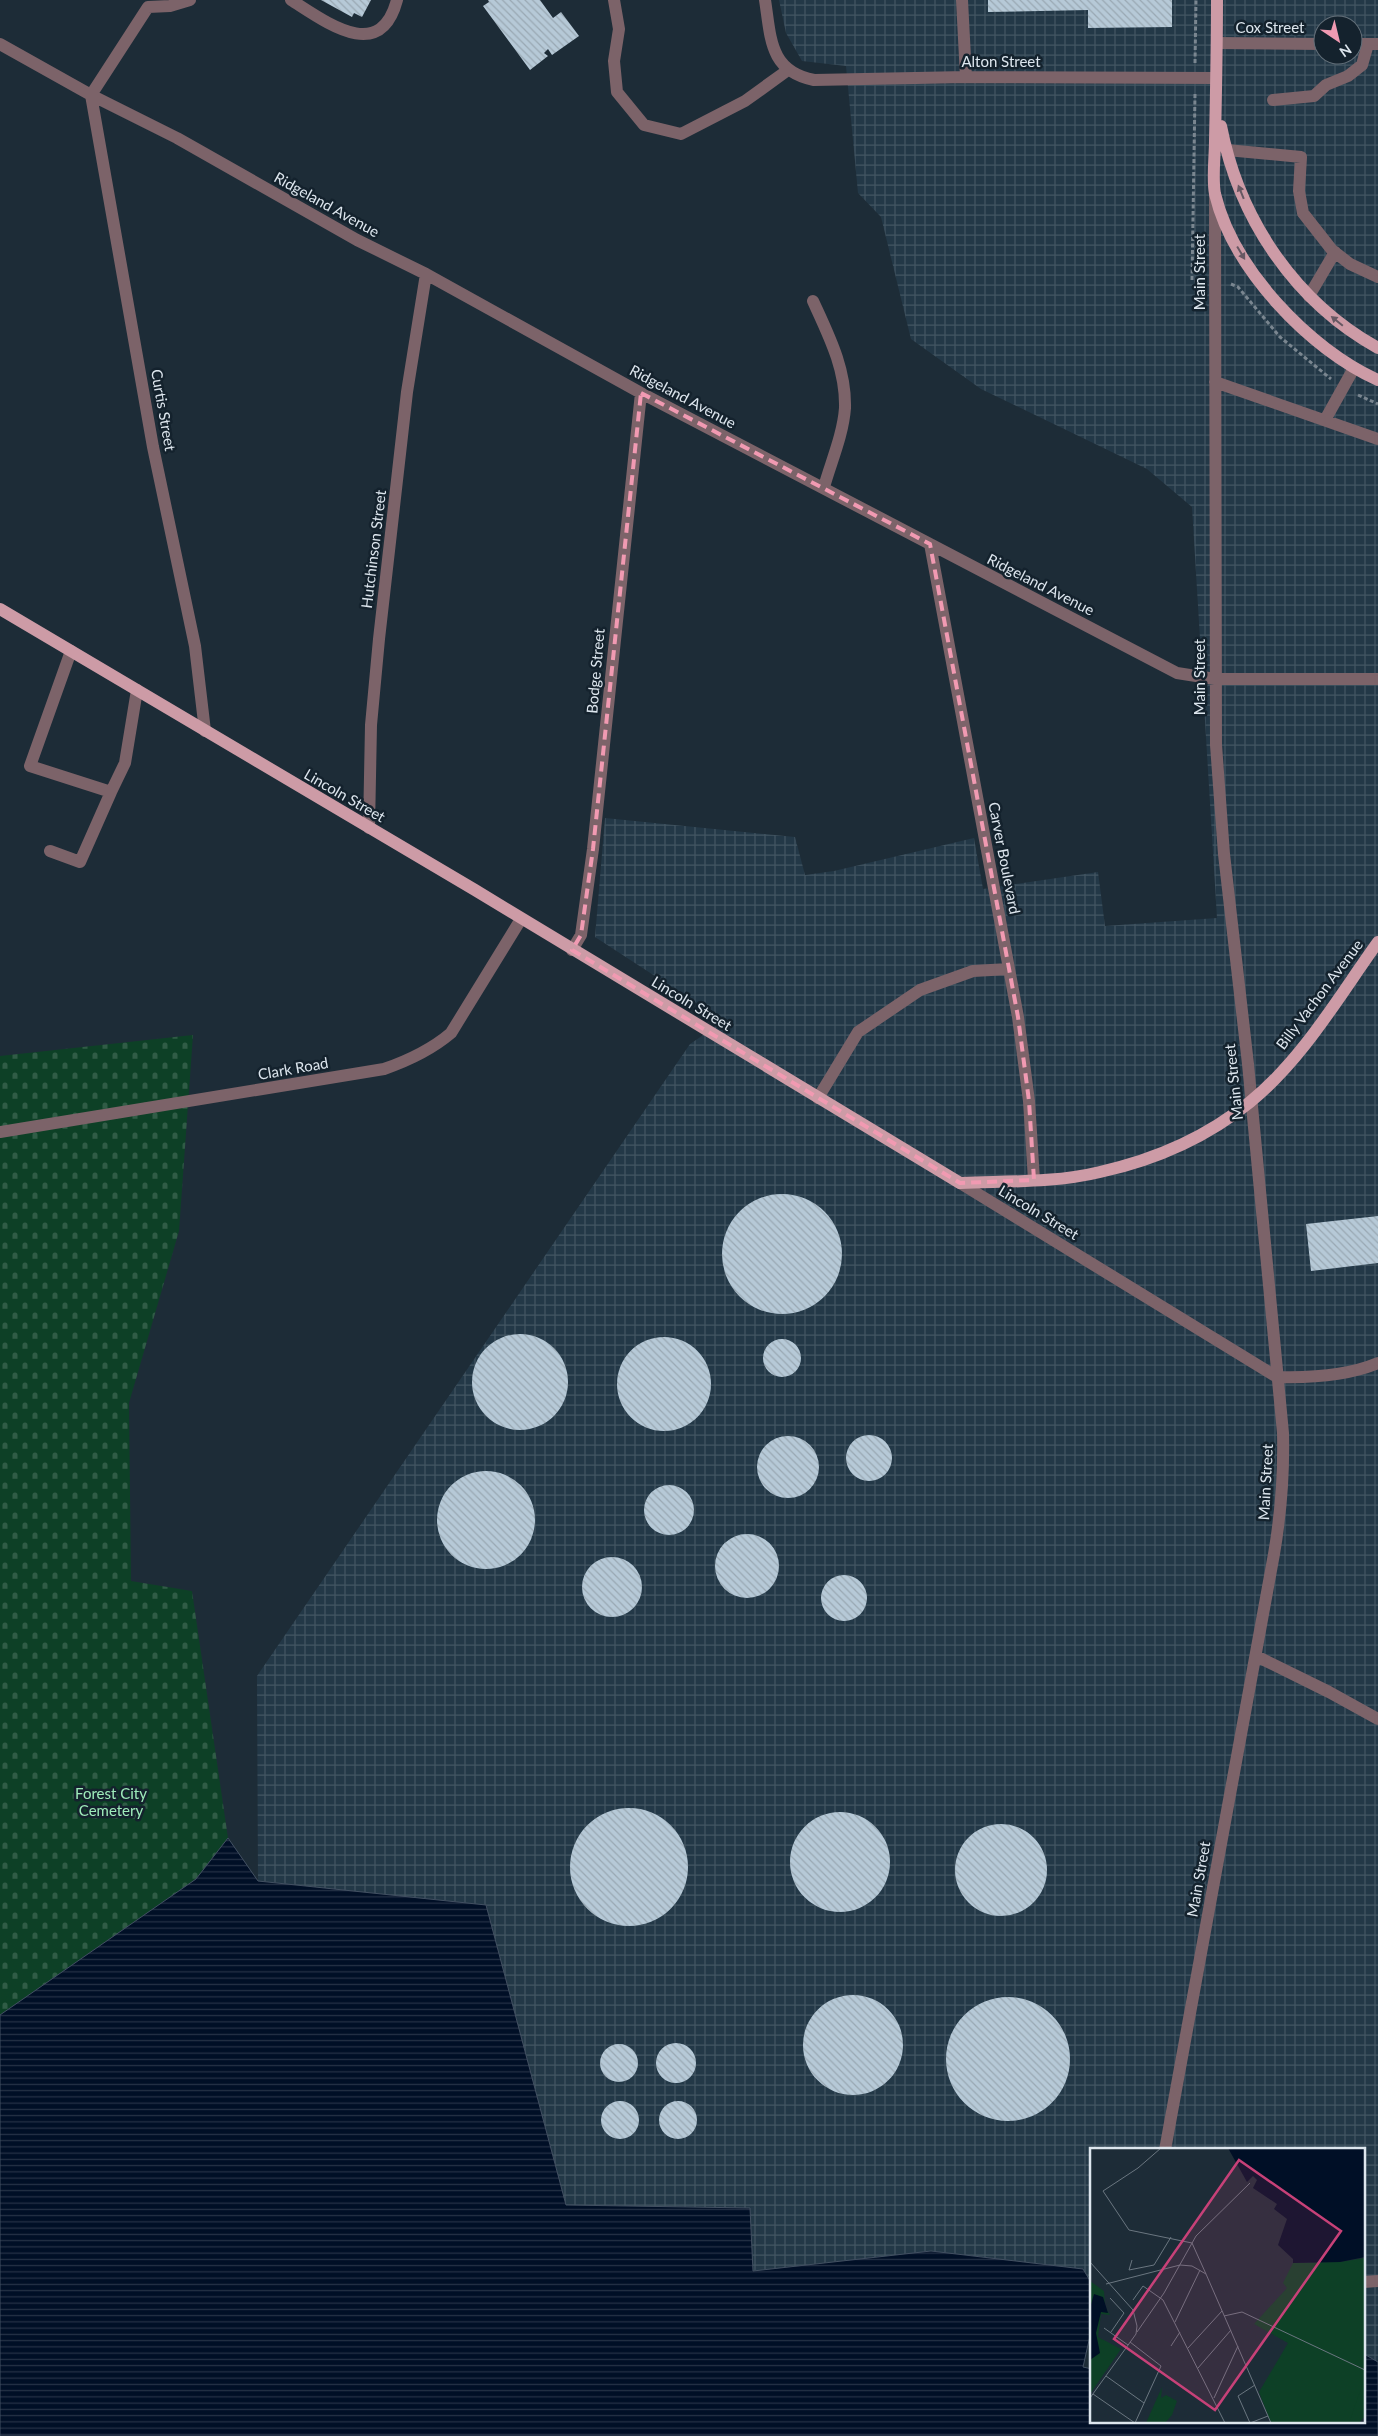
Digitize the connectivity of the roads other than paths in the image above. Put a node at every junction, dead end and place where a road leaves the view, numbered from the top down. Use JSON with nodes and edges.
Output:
{"nodes":[{"id":1,"x":190,"y":0,"type":"edge"},
{"id":2,"x":291,"y":0,"type":"edge"},
{"id":3,"x":397,"y":0,"type":"edge"},
{"id":4,"x":614,"y":0,"type":"edge"},
{"id":5,"x":765,"y":0,"type":"edge"},
{"id":6,"x":962,"y":0,"type":"edge"},
{"id":7,"x":1217,"y":0,"type":"edge"},
{"id":8,"x":146,"y":3,"type":"edge"},
{"id":9,"x":1217,"y":43,"type":"junction"},
{"id":10,"x":0,"y":44,"type":"edge"},
{"id":11,"x":1313,"y":44,"type":"edge"},
{"id":12,"x":1373,"y":44,"type":"edge"},
{"id":13,"x":788,"y":70,"type":"junction"},
{"id":14,"x":966,"y":77,"type":"junction"},
{"id":15,"x":1216,"y":78,"type":"junction"},
{"id":16,"x":91,"y":95,"type":"junction"},
{"id":17,"x":1273,"y":100,"type":"dead end"},
{"id":18,"x":1216,"y":101,"type":"junction"},
{"id":19,"x":1227,"y":150,"type":"junction"},
{"id":20,"x":1215,"y":192,"type":"junction"},
{"id":21,"x":1335,"y":252,"type":"junction"},
{"id":22,"x":426,"y":274,"type":"junction"},
{"id":23,"x":1378,"y":277,"type":"edge"},
{"id":24,"x":1309,"y":296,"type":"junction"},
{"id":25,"x":814,"y":301,"type":"dead end"},
{"id":26,"x":1378,"y":348,"type":"edge"},
{"id":27,"x":1354,"y":368,"type":"junction"},
{"id":28,"x":1378,"y":380,"type":"edge"},
{"id":29,"x":1215,"y":382,"type":"junction"},
{"id":30,"x":641,"y":393,"type":"junction"},
{"id":31,"x":1325,"y":420,"type":"junction"},
{"id":32,"x":1378,"y":439,"type":"edge"},
{"id":33,"x":824,"y":488,"type":"junction"},
{"id":34,"x":930,"y":544,"type":"junction"},
{"id":35,"x":0,"y":609,"type":"edge"},
{"id":36,"x":70,"y":651,"type":"junction"},
{"id":37,"x":1215,"y":678,"type":"junction"},
{"id":38,"x":1378,"y":679,"type":"edge"},
{"id":39,"x":137,"y":690,"type":"junction"},
{"id":40,"x":205,"y":731,"type":"junction"},
{"id":41,"x":111,"y":792,"type":"junction"},
{"id":42,"x":369,"y":828,"type":"junction"},
{"id":43,"x":50,"y":851,"type":"dead end"},
{"id":44,"x":521,"y":919,"type":"junction"},
{"id":45,"x":1378,"y":942,"type":"edge"},
{"id":46,"x":572,"y":950,"type":"junction"},
{"id":47,"x":1009,"y":969,"type":"junction"},
{"id":48,"x":818,"y":1098,"type":"junction"},
{"id":49,"x":1251,"y":1101,"type":"junction"},
{"id":50,"x":0,"y":1132,"type":"edge"},
{"id":51,"x":1034,"y":1180,"type":"junction"},
{"id":52,"x":960,"y":1183,"type":"junction"},
{"id":53,"x":1378,"y":1363,"type":"edge"},
{"id":54,"x":1277,"y":1377,"type":"junction"},
{"id":55,"x":1256,"y":1656,"type":"junction"},
{"id":56,"x":1378,"y":1719,"type":"edge"},
{"id":57,"x":1165,"y":2148,"type":"edge"}],
"edges":[{"from":1,"to":8,"type":"street"},
{"from":2,"to":3,"type":"street"},
{"from":4,"to":13,"type":"street"},
{"from":5,"to":13,"type":"street"},
{"from":6,"to":14,"type":"street"},
{"from":7,"to":9,"type":"main road","name":"Main Street"},
{"from":8,"to":16,"type":"street"},
{"from":9,"to":11,"type":"street","name":"Cox Street"},
{"from":9,"to":15,"type":"main road","name":"Main Street"},
{"from":10,"to":16,"type":"street","name":"Ridgeland Avenue"},
{"from":12,"to":17,"type":"street"},
{"from":13,"to":14,"type":"street","name":"Alton Street"},
{"from":14,"to":15,"type":"street","name":"Alton Street"},
{"from":15,"to":18,"type":"main road","name":"Main Street"},
{"from":16,"to":22,"type":"street","name":"Ridgeland Avenue"},
{"from":16,"to":40,"type":"street","name":"Curtis Street"},
{"from":18,"to":19,"type":"main road"},
{"from":18,"to":20,"type":"main road","name":"Main Street"},
{"from":19,"to":21,"type":"street"},
{"from":24,"to":19,"type":"main road","one_way":true},
{"from":20,"to":27,"type":"main road","one_way":true},
{"from":20,"to":29,"type":"street","name":"Main Street"},
{"from":21,"to":23,"type":"street"},
{"from":21,"to":24,"type":"street"},
{"from":22,"to":30,"type":"street","name":"Ridgeland Avenue"},
{"from":22,"to":42,"type":"street","name":"Hutchinson Street"},
{"from":26,"to":24,"type":"main road","one_way":true},
{"from":25,"to":33,"type":"street"},
{"from":27,"to":28,"type":"main road"},
{"from":27,"to":31,"type":"street"},
{"from":29,"to":31,"type":"street"},
{"from":29,"to":37,"type":"street","name":"Main Street"},
{"from":30,"to":33,"type":"street","name":"Ridgeland Avenue"},
{"from":30,"to":46,"type":"street","name":"Bodge Street"},
{"from":31,"to":32,"type":"street"},
{"from":33,"to":34,"type":"street","name":"Ridgeland Avenue"},
{"from":34,"to":37,"type":"street","name":"Ridgeland Avenue"},
{"from":34,"to":47,"type":"street","name":"Carver Boulevard"},
{"from":35,"to":36,"type":"main road","name":"Lincoln Street"},
{"from":36,"to":39,"type":"main road","name":"Lincoln Street"},
{"from":36,"to":41,"type":"street"},
{"from":37,"to":38,"type":"street","name":"Ridgeland Avenue"},
{"from":37,"to":49,"type":"street","name":"Main Street"},
{"from":39,"to":40,"type":"main road","name":"Lincoln Street"},
{"from":39,"to":41,"type":"street"},
{"from":40,"to":42,"type":"main road","name":"Lincoln Street"},
{"from":41,"to":43,"type":"street"},
{"from":42,"to":44,"type":"main road","name":"Lincoln Street"},
{"from":44,"to":46,"type":"main road","name":"Lincoln Street"},
{"from":44,"to":50,"type":"street","name":"Clark Road"},
{"from":45,"to":49,"type":"main road","name":"Billy Vachon Avenue"},
{"from":46,"to":48,"type":"main road","name":"Lincoln Street"},
{"from":47,"to":48,"type":"street"},
{"from":47,"to":51,"type":"street","name":"Carver Boulevard"},
{"from":48,"to":52,"type":"main road","name":"Lincoln Street"},
{"from":49,"to":51,"type":"main road","name":"Billy Vachon Avenue"},
{"from":49,"to":54,"type":"street","name":"Main Street"},
{"from":51,"to":52,"type":"main road","name":"Billy Vachon Avenue"},
{"from":52,"to":54,"type":"street","name":"Lincoln Street"},
{"from":53,"to":54,"type":"street","name":"Lincoln Street"},
{"from":54,"to":55,"type":"street","name":"Main Street"},
{"from":55,"to":56,"type":"street"},
{"from":55,"to":57,"type":"street","name":"Main Street"}]}
